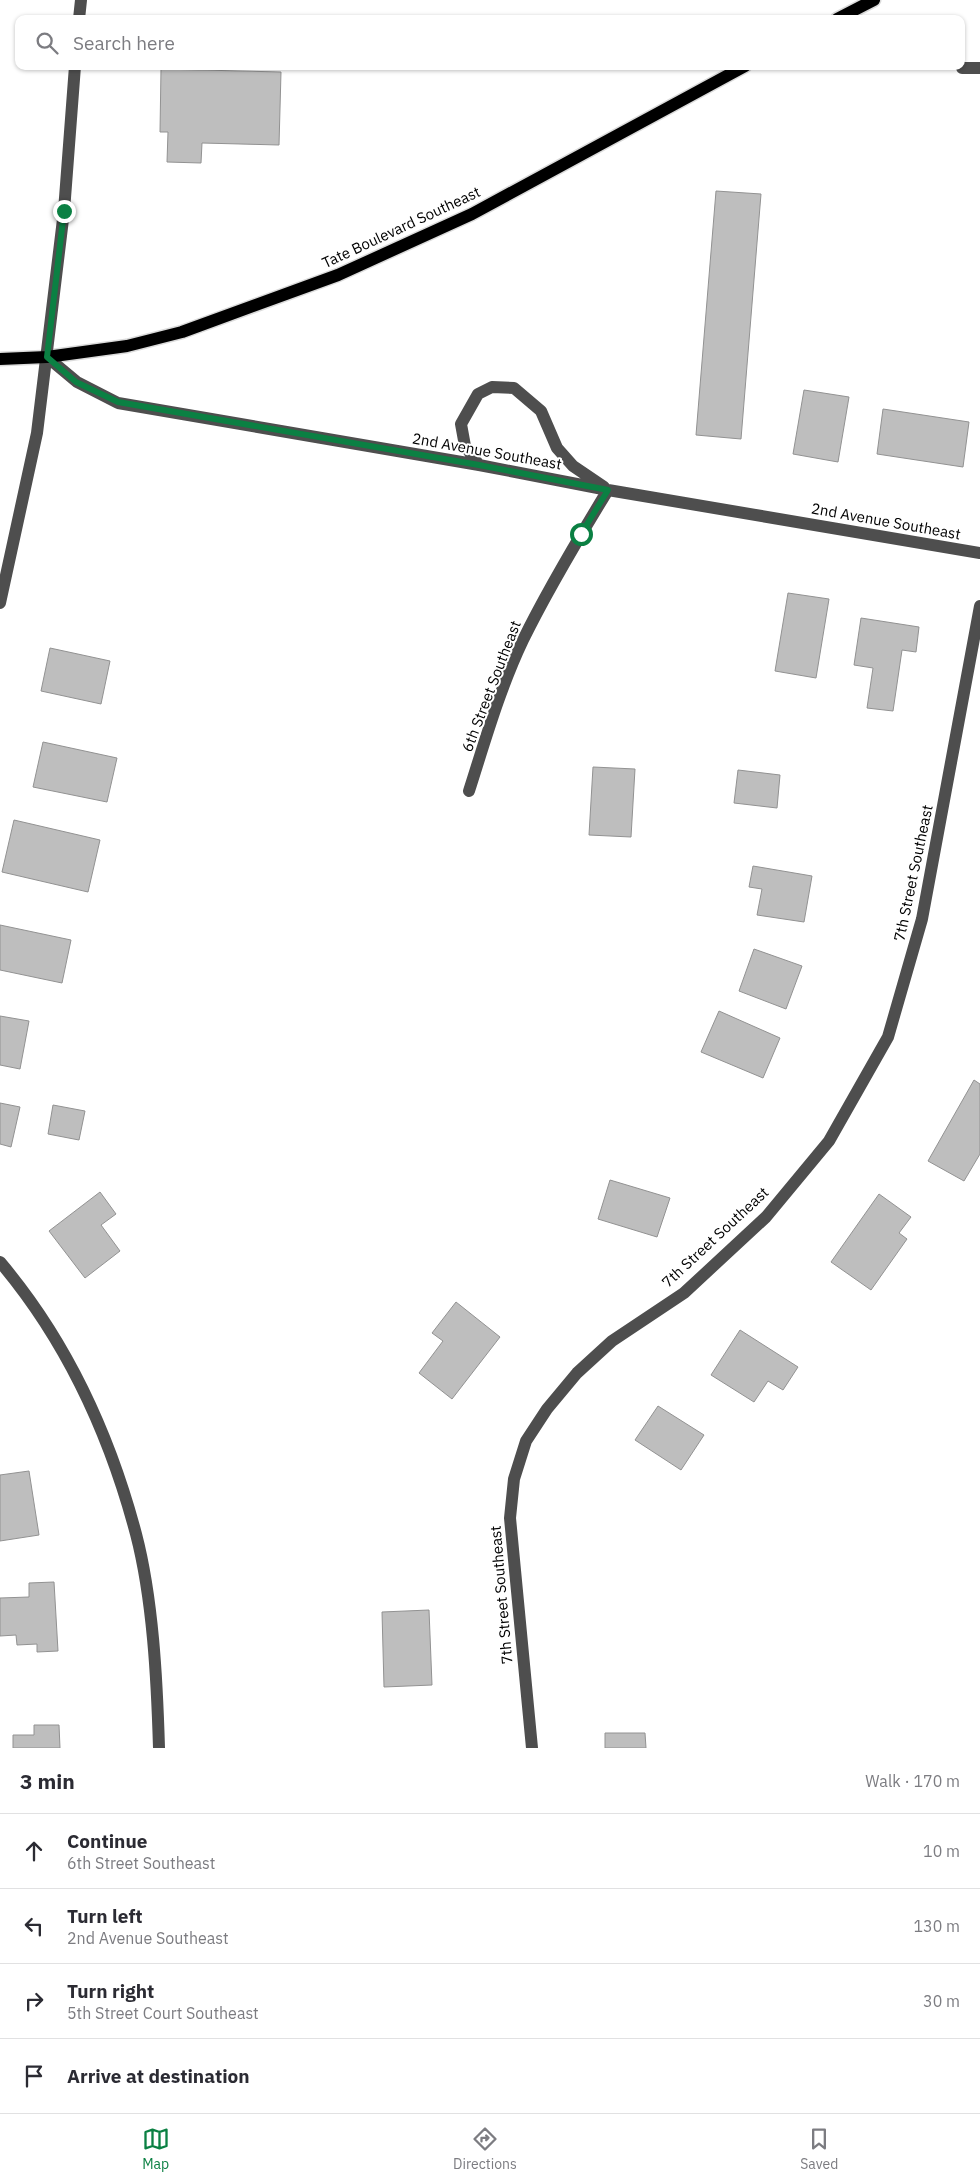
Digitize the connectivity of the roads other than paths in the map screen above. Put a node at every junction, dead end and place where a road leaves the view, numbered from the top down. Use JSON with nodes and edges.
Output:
{"nodes":[{"id":1,"x":80,"y":0,"type":"edge"},
{"id":2,"x":874,"y":0,"type":"edge"},
{"id":3,"x":79,"y":15,"type":"edge"},
{"id":4,"x":845,"y":15,"type":"edge"},
{"id":5,"x":965,"y":68,"type":"edge"},
{"id":6,"x":980,"y":68,"type":"edge"},
{"id":7,"x":75,"y":70,"type":"edge"},
{"id":8,"x":738,"y":70,"type":"edge"},
{"id":9,"x":47,"y":357,"type":"junction"},
{"id":10,"x":0,"y":358,"type":"edge"},
{"id":11,"x":479,"y":465,"type":"junction"},
{"id":12,"x":608,"y":490,"type":"junction"},
{"id":13,"x":980,"y":553,"type":"edge"},
{"id":14,"x":0,"y":603,"type":"edge"},
{"id":15,"x":980,"y":606,"type":"edge"},
{"id":16,"x":468,"y":791,"type":"dead end"},
{"id":17,"x":0,"y":1262,"type":"edge"},
{"id":18,"x":159,"y":1748,"type":"edge"},
{"id":19,"x":532,"y":1748,"type":"edge"}],
"edges":[{"from":1,"to":3,"type":"street"},
{"from":2,"to":4,"type":"main road"},
{"from":5,"to":6,"type":"street"},
{"from":7,"to":9,"type":"street"},
{"from":8,"to":9,"type":"main road","name":"Tate Boulevard Southeast"},
{"from":9,"to":10,"type":"main road"},
{"from":9,"to":11,"type":"street","name":"2nd Avenue Southeast"},
{"from":9,"to":14,"type":"street"},
{"from":11,"to":12,"type":"street","name":"2nd Avenue Southeast"},
{"from":11,"to":12,"type":"street"},
{"from":12,"to":13,"type":"street","name":"2nd Avenue Southeast"},
{"from":12,"to":16,"type":"street","name":"6th Street Southeast"},
{"from":15,"to":19,"type":"street","name":"7th Street Southeast"},
{"from":17,"to":18,"type":"street"}]}
